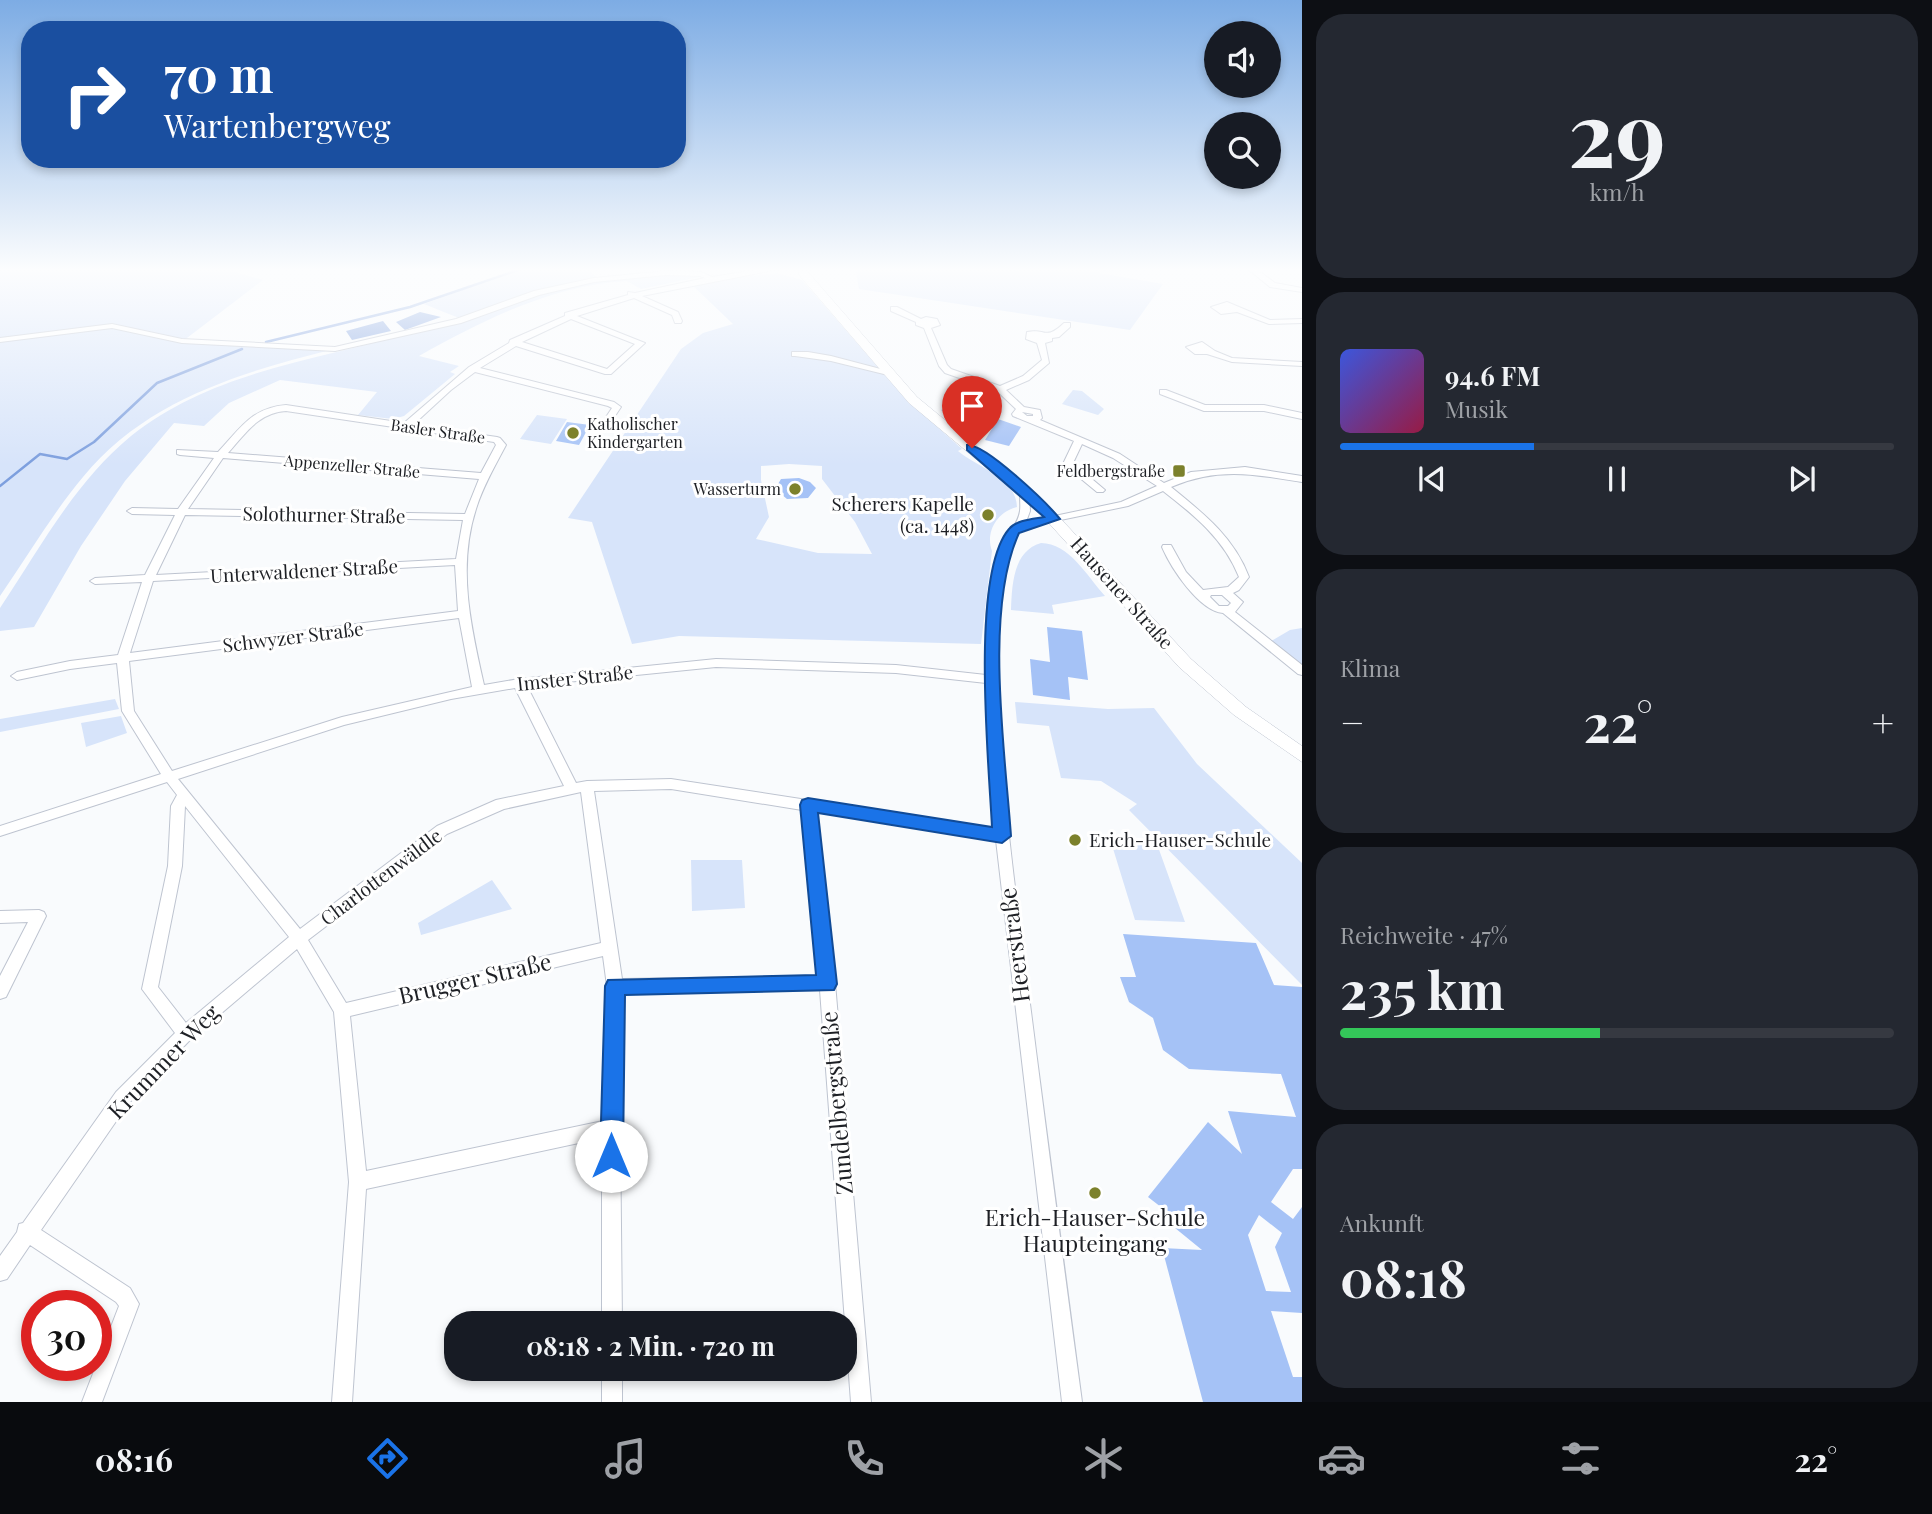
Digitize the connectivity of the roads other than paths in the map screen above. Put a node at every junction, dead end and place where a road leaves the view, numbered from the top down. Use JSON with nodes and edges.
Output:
{"nodes":[{"id":1,"x":45,"y":334,"type":"edge"},
{"id":2,"x":151,"y":334,"type":"edge"},
{"id":3,"x":399,"y":334,"type":"edge"},
{"id":4,"x":528,"y":334,"type":"edge"},
{"id":5,"x":619,"y":334,"type":"edge"},
{"id":6,"x":852,"y":334,"type":"edge"},
{"id":7,"x":929,"y":334,"type":"edge"},
{"id":8,"x":1057,"y":334,"type":"edge"},
{"id":9,"x":1044,"y":339,"type":"joint"},
{"id":10,"x":0,"y":340,"type":"edge"},
{"id":11,"x":513,"y":342,"type":"junction"},
{"id":12,"x":1210,"y":352,"type":"dead end"},
{"id":13,"x":795,"y":354,"type":"dead end"},
{"id":14,"x":1302,"y":364,"type":"edge"},
{"id":15,"x":472,"y":369,"type":"junction"},
{"id":16,"x":887,"y":372,"type":"junction"},
{"id":17,"x":1000,"y":389,"type":"junction"},
{"id":18,"x":1163,"y":392,"type":"dead end"},
{"id":19,"x":1021,"y":409,"type":"joint"},
{"id":20,"x":1302,"y":416,"type":"edge"},
{"id":21,"x":608,"y":420,"type":"dead end"},
{"id":22,"x":406,"y":426,"type":"junction"},
{"id":23,"x":1079,"y":441,"type":"junction"},
{"id":24,"x":180,"y":452,"type":"dead end"},
{"id":25,"x":221,"y":455,"type":"junction"},
{"id":26,"x":482,"y":476,"type":"junction"},
{"id":27,"x":1302,"y":480,"type":"edge"},
{"id":28,"x":1160,"y":486,"type":"junction"},
{"id":29,"x":1100,"y":490,"type":"dead end"},
{"id":30,"x":1024,"y":491,"type":"junction"},
{"id":31,"x":132,"y":511,"type":"dead end"},
{"id":32,"x":181,"y":512,"type":"junction"},
{"id":33,"x":468,"y":517,"type":"junction"},
{"id":34,"x":1053,"y":519,"type":"junction"},
{"id":35,"x":1019,"y":526,"type":"junction"},
{"id":36,"x":1167,"y":547,"type":"dead end"},
{"id":37,"x":460,"y":562,"type":"junction"},
{"id":38,"x":148,"y":579,"type":"junction"},
{"id":39,"x":95,"y":582,"type":"dead end"},
{"id":40,"x":1226,"y":593,"type":"junction"},
{"id":41,"x":1203,"y":596,"type":"junction"},
{"id":42,"x":1226,"y":610,"type":"junction"},
{"id":43,"x":462,"y":614,"type":"junction"},
{"id":44,"x":123,"y":658,"type":"junction"},
{"id":45,"x":1302,"y":671,"type":"edge"},
{"id":46,"x":17,"y":676,"type":"dead end"},
{"id":47,"x":992,"y":680,"type":"junction"},
{"id":48,"x":519,"y":683,"type":"junction"},
{"id":49,"x":479,"y":690,"type":"junction"},
{"id":50,"x":1300,"y":752,"type":"edge"},
{"id":51,"x":168,"y":775,"type":"junction"},
{"id":52,"x":579,"y":788,"type":"junction"},
{"id":53,"x":184,"y":794,"type":"junction"},
{"id":54,"x":808,"y":805,"type":"junction"},
{"id":55,"x":0,"y":831,"type":"edge"},
{"id":56,"x":1002,"y":836,"type":"junction"},
{"id":57,"x":0,"y":917,"type":"edge"},
{"id":58,"x":299,"y":938,"type":"junction"},
{"id":59,"x":608,"y":948,"type":"junction"},
{"id":60,"x":827,"y":984,"type":"junction"},
{"id":61,"x":615,"y":986,"type":"junction"},
{"id":62,"x":0,"y":992,"type":"edge"},
{"id":63,"x":342,"y":1011,"type":"junction"},
{"id":64,"x":185,"y":1034,"type":"junction"},
{"id":65,"x":611,"y":1128,"type":"junction"},
{"id":66,"x":358,"y":1182,"type":"junction"},
{"id":67,"x":26,"y":1231,"type":"junction"},
{"id":68,"x":0,"y":1272,"type":"edge"},
{"id":69,"x":612,"y":1311,"type":"edge"},
{"id":70,"x":612,"y":1381,"type":"edge"},
{"id":71,"x":92,"y":1402,"type":"edge"},
{"id":72,"x":342,"y":1402,"type":"edge"},
{"id":73,"x":612,"y":1402,"type":"edge"},
{"id":74,"x":860,"y":1402,"type":"edge"},
{"id":75,"x":1072,"y":1402,"type":"edge"}],
"edges":[{"from":1,"to":10,"type":"street"},
{"from":2,"to":3,"type":"street"},
{"from":4,"to":11,"type":"street"},
{"from":5,"to":11,"type":"street"},
{"from":6,"to":16,"type":"main road","name":"Hausener Straße"},
{"from":7,"to":17,"type":"street"},
{"from":8,"to":9,"type":"street"},
{"from":9,"to":17,"type":"street"},
{"from":11,"to":15,"type":"street"},
{"from":12,"to":14,"type":"street"},
{"from":13,"to":16,"type":"street"},
{"from":15,"to":21,"type":"street"},
{"from":15,"to":22,"type":"street"},
{"from":16,"to":30,"type":"main road","name":"Hausener Straße"},
{"from":17,"to":19,"type":"street"},
{"from":18,"to":20,"type":"street"},
{"from":19,"to":23,"type":"street"},
{"from":22,"to":25,"type":"street","name":"Basler Straße"},
{"from":22,"to":26,"type":"street","name":"Basler Straße"},
{"from":23,"to":28,"type":"street"},
{"from":23,"to":29,"type":"street"},
{"from":24,"to":25,"type":"street"},
{"from":25,"to":26,"type":"street","name":"Appenzeller Straße"},
{"from":25,"to":32,"type":"street","name":"Basler Straße"},
{"from":26,"to":33,"type":"street","name":"Basler Straße"},
{"from":27,"to":28,"type":"street"},
{"from":28,"to":34,"type":"street"},
{"from":28,"to":40,"type":"street"},
{"from":30,"to":34,"type":"main road","name":"Hausener Straße"},
{"from":30,"to":35,"type":"street","name":"Heerstraße"},
{"from":31,"to":32,"type":"street"},
{"from":32,"to":33,"type":"street","name":"Solothurner Straße"},
{"from":32,"to":38,"type":"street","name":"Basler Straße"},
{"from":33,"to":37,"type":"street","name":"Basler Straße"},
{"from":34,"to":35,"type":"street"},
{"from":34,"to":50,"type":"main road","name":"Hausener Straße"},
{"from":35,"to":47,"type":"street","name":"Heerstraße"},
{"from":36,"to":41,"type":"street"},
{"from":37,"to":38,"type":"street","name":"Unterwaldener Straße"},
{"from":37,"to":43,"type":"street","name":"Basler Straße"},
{"from":38,"to":39,"type":"street"},
{"from":38,"to":44,"type":"street","name":"Basler Straße"},
{"from":40,"to":41,"type":"street"},
{"from":40,"to":42,"type":"street"},
{"from":41,"to":42,"type":"street"},
{"from":42,"to":45,"type":"street"},
{"from":43,"to":44,"type":"street","name":"Schwyzer Straße"},
{"from":43,"to":49,"type":"street","name":"Basler Straße"},
{"from":44,"to":46,"type":"street"},
{"from":44,"to":51,"type":"street","name":"Basler Straße"},
{"from":47,"to":48,"type":"street","name":"Imster Straße"},
{"from":47,"to":56,"type":"street","name":"Heerstraße"},
{"from":48,"to":49,"type":"street","name":"Imster Straße"},
{"from":48,"to":52,"type":"street"},
{"from":49,"to":51,"type":"street","name":"Imster Straße"},
{"from":51,"to":53,"type":"street"},
{"from":51,"to":55,"type":"street","name":"Imster Straße"},
{"from":52,"to":54,"type":"street","name":"Charlottenwäldle"},
{"from":52,"to":58,"type":"street","name":"Charlottenwäldle"},
{"from":52,"to":59,"type":"street"},
{"from":53,"to":58,"type":"street"},
{"from":53,"to":64,"type":"street"},
{"from":54,"to":56,"type":"street","name":"Charlottenwäldle"},
{"from":54,"to":60,"type":"street","name":"Zundelbergstraße"},
{"from":56,"to":75,"type":"street","name":"Heerstraße"},
{"from":57,"to":62,"type":"street"},
{"from":58,"to":63,"type":"street"},
{"from":58,"to":64,"type":"street","name":"Krummer Weg"},
{"from":59,"to":61,"type":"street"},
{"from":59,"to":63,"type":"street","name":"Brugger Straße"},
{"from":60,"to":61,"type":"street"},
{"from":60,"to":74,"type":"street","name":"Zundelbergstraße"},
{"from":61,"to":65,"type":"street"},
{"from":63,"to":66,"type":"street"},
{"from":64,"to":67,"type":"street","name":"Krummer Weg"},
{"from":65,"to":66,"type":"street"},
{"from":65,"to":69,"type":"street"},
{"from":66,"to":72,"type":"street"},
{"from":67,"to":68,"type":"street","name":"Krummer Weg"},
{"from":67,"to":71,"type":"street"},
{"from":70,"to":73,"type":"street"}]}
